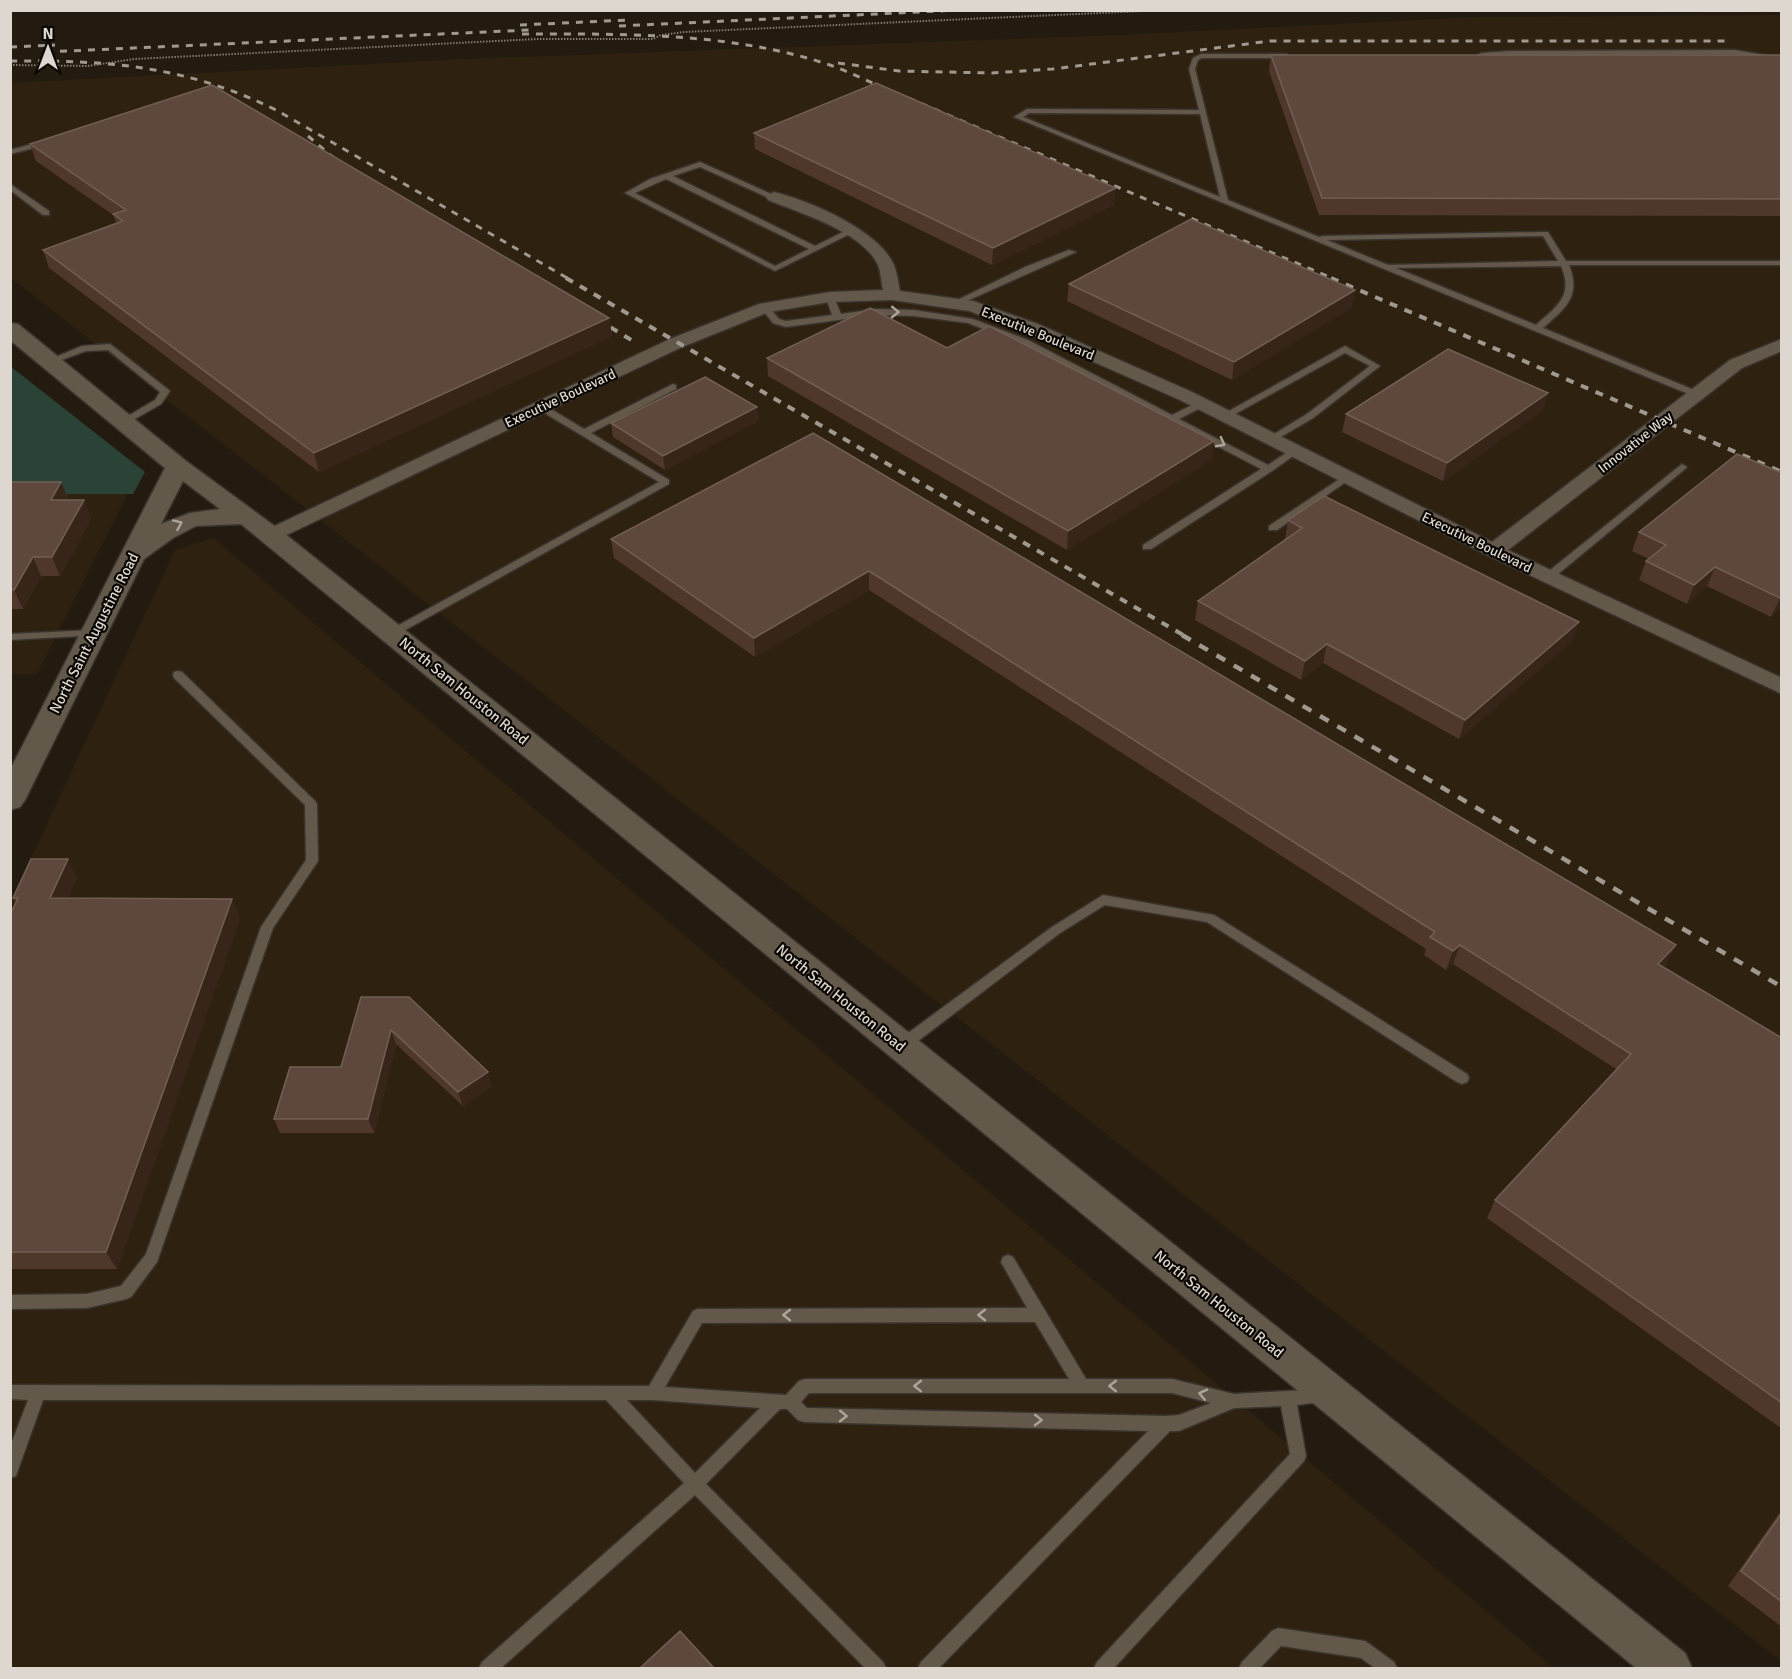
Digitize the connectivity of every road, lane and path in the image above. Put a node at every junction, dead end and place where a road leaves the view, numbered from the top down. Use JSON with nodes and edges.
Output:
{"nodes":[{"id":1,"x":1165,"y":10,"type":"edge"},
{"id":2,"x":1472,"y":55,"type":"edge"},
{"id":3,"x":1296,"y":56,"type":"edge"},
{"id":4,"x":1782,"y":60,"type":"edge"},
{"id":5,"x":10,"y":65,"type":"edge"},
{"id":6,"x":1203,"y":112,"type":"junction"},
{"id":7,"x":59,"y":138,"type":"edge"},
{"id":8,"x":12,"y":151,"type":"edge"},
{"id":9,"x":666,"y":176,"type":"junction"},
{"id":10,"x":10,"y":186,"type":"edge"},
{"id":11,"x":774,"y":197,"type":"joint"},
{"id":12,"x":1225,"y":202,"type":"junction"},
{"id":13,"x":46,"y":213,"type":"dead end"},
{"id":14,"x":850,"y":232,"type":"junction"},
{"id":15,"x":1316,"y":238,"type":"junction"},
{"id":16,"x":815,"y":249,"type":"junction"},
{"id":17,"x":1072,"y":252,"type":"dead end"},
{"id":18,"x":1563,"y":263,"type":"junction"},
{"id":19,"x":1782,"y":263,"type":"edge"},
{"id":20,"x":1384,"y":266,"type":"junction"},
{"id":21,"x":892,"y":296,"type":"junction"},
{"id":22,"x":830,"y":297,"type":"junction"},
{"id":23,"x":955,"y":303,"type":"junction"},
{"id":24,"x":765,"y":308,"type":"junction"},
{"id":25,"x":975,"y":315,"type":"junction"},
{"id":26,"x":837,"y":316,"type":"junction"},
{"id":27,"x":1537,"y":328,"type":"junction"},
{"id":28,"x":10,"y":329,"type":"edge"},
{"id":29,"x":1782,"y":344,"type":"edge"},
{"id":30,"x":50,"y":361,"type":"junction"},
{"id":31,"x":673,"y":387,"type":"dead end"},
{"id":32,"x":1696,"y":394,"type":"junction"},
{"id":33,"x":1201,"y":404,"type":"junction"},
{"id":34,"x":541,"y":407,"type":"junction"},
{"id":35,"x":1226,"y":416,"type":"junction"},
{"id":36,"x":1173,"y":418,"type":"junction"},
{"id":37,"x":126,"y":421,"type":"junction"},
{"id":38,"x":584,"y":433,"type":"junction"},
{"id":39,"x":1271,"y":439,"type":"junction"},
{"id":40,"x":1295,"y":451,"type":"junction"},
{"id":41,"x":178,"y":466,"type":"junction"},
{"id":42,"x":1682,"y":467,"type":"dead end"},
{"id":43,"x":1269,"y":468,"type":"junction"},
{"id":44,"x":1347,"y":477,"type":"junction"},
{"id":45,"x":258,"y":526,"type":"junction"},
{"id":46,"x":1273,"y":528,"type":"dead end"},
{"id":47,"x":1147,"y":547,"type":"dead end"},
{"id":48,"x":1494,"y":551,"type":"junction"},
{"id":49,"x":131,"y":559,"type":"junction"},
{"id":50,"x":1548,"y":577,"type":"junction"},
{"id":51,"x":94,"y":633,"type":"junction"},
{"id":52,"x":392,"y":633,"type":"junction"},
{"id":53,"x":10,"y":637,"type":"edge"},
{"id":54,"x":178,"y":675,"type":"dead end"},
{"id":55,"x":1782,"y":687,"type":"edge"},
{"id":56,"x":10,"y":800,"type":"edge"},
{"id":57,"x":900,"y":1047,"type":"junction"},
{"id":58,"x":1462,"y":1078,"type":"dead end"},
{"id":59,"x":1008,"y":1262,"type":"dead end"},
{"id":60,"x":10,"y":1302,"type":"edge"},
{"id":61,"x":1041,"y":1315,"type":"junction"},
{"id":62,"x":1082,"y":1386,"type":"junction"},
{"id":63,"x":10,"y":1392,"type":"edge"},
{"id":64,"x":38,"y":1393,"type":"junction"},
{"id":65,"x":610,"y":1393,"type":"junction"},
{"id":66,"x":653,"y":1393,"type":"junction"},
{"id":67,"x":1333,"y":1395,"type":"junction"},
{"id":68,"x":1288,"y":1398,"type":"junction"},
{"id":69,"x":1234,"y":1401,"type":"junction"},
{"id":70,"x":784,"y":1402,"type":"junction"},
{"id":71,"x":1166,"y":1424,"type":"junction"},
{"id":72,"x":10,"y":1470,"type":"edge"},
{"id":73,"x":694,"y":1484,"type":"junction"},
{"id":74,"x":488,"y":1668,"type":"edge"},
{"id":75,"x":878,"y":1668,"type":"edge"},
{"id":76,"x":927,"y":1668,"type":"edge"},
{"id":77,"x":1103,"y":1668,"type":"edge"},
{"id":78,"x":1248,"y":1668,"type":"edge"},
{"id":79,"x":1389,"y":1668,"type":"edge"},
{"id":80,"x":1670,"y":1668,"type":"edge"}],
"edges":[{"from":1,"to":5,"type":"path"},
{"from":2,"to":4,"type":"lane"},
{"from":3,"to":6,"type":"lane"},
{"from":6,"to":12,"type":"lane"},
{"from":6,"to":12,"type":"lane"},
{"from":7,"to":8,"type":"lane"},
{"from":9,"to":11,"type":"lane"},
{"from":9,"to":16,"type":"lane"},
{"from":9,"to":16,"type":"lane"},
{"from":10,"to":13,"type":"lane"},
{"from":11,"to":14,"type":"street"},
{"from":12,"to":15,"type":"lane"},
{"from":14,"to":16,"type":"lane"},
{"from":14,"to":21,"type":"street"},
{"from":15,"to":18,"type":"lane"},
{"from":15,"to":20,"type":"lane"},
{"from":17,"to":23,"type":"lane"},
{"from":18,"to":19,"type":"lane"},
{"from":18,"to":20,"type":"lane"},
{"from":18,"to":27,"type":"lane"},
{"from":20,"to":27,"type":"lane"},
{"from":21,"to":22,"type":"street","name":"Executive Boulevard"},
{"from":21,"to":23,"type":"street","name":"Executive Boulevard"},
{"from":22,"to":24,"type":"street","name":"Executive Boulevard"},
{"from":22,"to":26,"type":"lane"},
{"from":23,"to":25,"type":"street","name":"Executive Boulevard"},
{"from":24,"to":26,"type":"lane"},
{"from":24,"to":34,"type":"street","name":"Executive Boulevard"},
{"from":26,"to":25,"type":"lane","one_way":true},
{"from":25,"to":33,"type":"street","name":"Executive Boulevard"},
{"from":25,"to":36,"type":"lane"},
{"from":27,"to":32,"type":"lane"},
{"from":28,"to":30,"type":"street","name":"North Sam Houston Road"},
{"from":29,"to":32,"type":"street","name":"Innovative Way"},
{"from":30,"to":37,"type":"street","name":"North Sam Houston Road"},
{"from":30,"to":37,"type":"lane"},
{"from":31,"to":38,"type":"lane"},
{"from":32,"to":48,"type":"street","name":"Innovative Way"},
{"from":33,"to":35,"type":"street","name":"Executive Boulevard"},
{"from":33,"to":36,"type":"lane"},
{"from":34,"to":38,"type":"lane"},
{"from":34,"to":45,"type":"street","name":"Executive Boulevard"},
{"from":35,"to":39,"type":"street","name":"Executive Boulevard"},
{"from":35,"to":39,"type":"lane"},
{"from":36,"to":43,"type":"lane","one_way":true},
{"from":37,"to":41,"type":"street","name":"North Sam Houston Road"},
{"from":38,"to":52,"type":"lane"},
{"from":39,"to":40,"type":"street","name":"Executive Boulevard"},
{"from":40,"to":43,"type":"lane"},
{"from":40,"to":44,"type":"street","name":"Executive Boulevard"},
{"from":41,"to":45,"type":"street","name":"North Sam Houston Road"},
{"from":41,"to":49,"type":"street","name":"North Saint Augustine Road"},
{"from":42,"to":50,"type":"lane"},
{"from":43,"to":47,"type":"lane"},
{"from":44,"to":46,"type":"lane"},
{"from":44,"to":48,"type":"street","name":"Executive Boulevard"},
{"from":49,"to":45,"type":"street","one_way":true},
{"from":45,"to":52,"type":"street","name":"North Sam Houston Road"},
{"from":48,"to":50,"type":"street","name":"Executive Boulevard"},
{"from":49,"to":51,"type":"street","name":"North Saint Augustine Road"},
{"from":50,"to":55,"type":"street","name":"Executive Boulevard"},
{"from":51,"to":53,"type":"lane"},
{"from":51,"to":56,"type":"street","name":"North Saint Augustine Road"},
{"from":52,"to":57,"type":"street","name":"North Sam Houston Road"},
{"from":54,"to":60,"type":"lane"},
{"from":57,"to":58,"type":"lane"},
{"from":57,"to":67,"type":"street","name":"North Sam Houston Road"},
{"from":59,"to":61,"type":"lane"},
{"from":61,"to":62,"type":"lane"},
{"from":61,"to":66,"type":"lane","one_way":true},
{"from":69,"to":62,"type":"lane","one_way":true},
{"from":62,"to":70,"type":"lane","one_way":true},
{"from":63,"to":64,"type":"lane"},
{"from":64,"to":65,"type":"lane"},
{"from":64,"to":72,"type":"lane"},
{"from":65,"to":66,"type":"lane"},
{"from":65,"to":73,"type":"lane"},
{"from":66,"to":70,"type":"lane"},
{"from":67,"to":68,"type":"lane"},
{"from":67,"to":80,"type":"street","name":"North Sam Houston Road"},
{"from":68,"to":69,"type":"lane"},
{"from":68,"to":77,"type":"lane"},
{"from":69,"to":71,"type":"lane"},
{"from":70,"to":71,"type":"lane","one_way":true},
{"from":70,"to":73,"type":"lane"},
{"from":71,"to":76,"type":"lane"},
{"from":73,"to":74,"type":"lane"},
{"from":73,"to":75,"type":"lane"},
{"from":78,"to":79,"type":"lane"}]}
